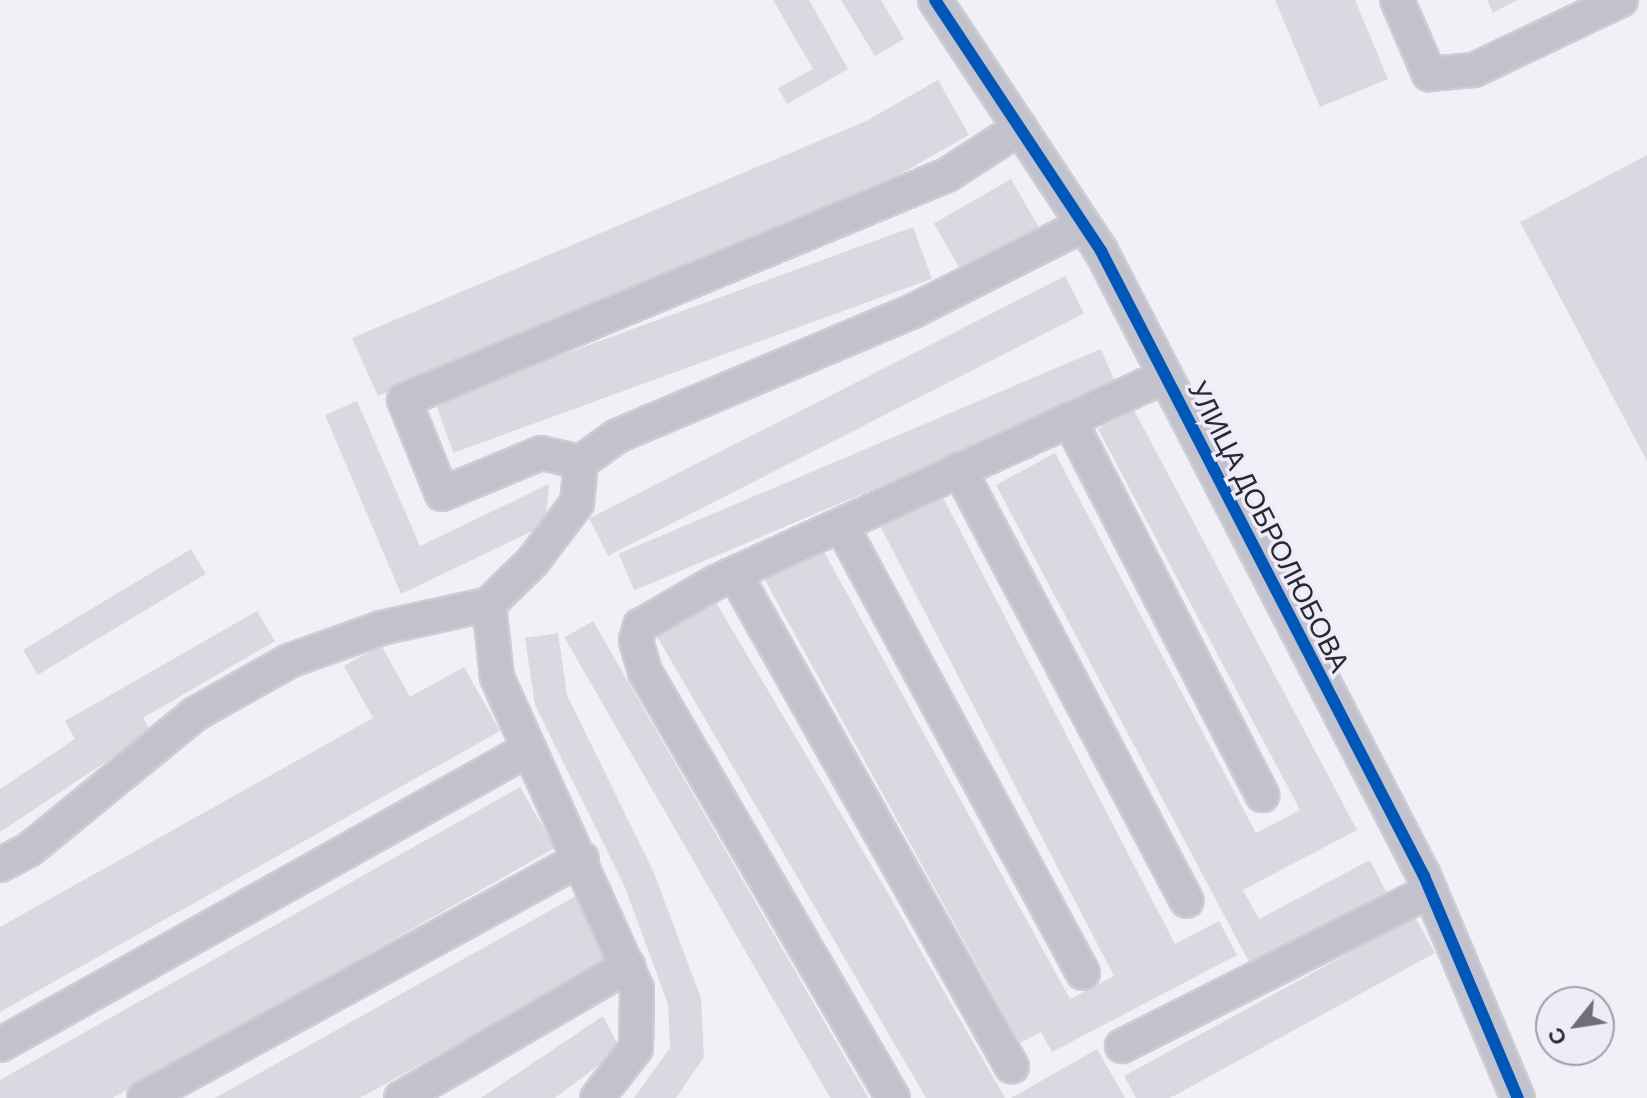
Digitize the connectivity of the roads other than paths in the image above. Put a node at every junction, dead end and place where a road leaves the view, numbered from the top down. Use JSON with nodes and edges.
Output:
{"nodes":[{"id":1,"x":935,"y":0,"type":"edge"},
{"id":2,"x":1397,"y":0,"type":"edge"},
{"id":3,"x":1621,"y":0,"type":"edge"},
{"id":4,"x":1020,"y":128,"type":"junction"},
{"id":5,"x":1083,"y":225,"type":"junction"},
{"id":6,"x":1165,"y":376,"type":"junction"},
{"id":7,"x":1069,"y":419,"type":"junction"},
{"id":8,"x":581,"y":462,"type":"junction"},
{"id":9,"x":959,"y":469,"type":"junction"},
{"id":10,"x":841,"y":525,"type":"junction"},
{"id":11,"x":735,"y":574,"type":"junction"},
{"id":12,"x":489,"y":604,"type":"junction"},
{"id":13,"x":529,"y":749,"type":"junction"},
{"id":14,"x":1262,"y":795,"type":"dead end"},
{"id":15,"x":582,"y":858,"type":"junction"},
{"id":16,"x":0,"y":865,"type":"edge"},
{"id":17,"x":1430,"y":891,"type":"junction"},
{"id":18,"x":1187,"y":901,"type":"dead end"},
{"id":19,"x":628,"y":966,"type":"junction"},
{"id":20,"x":1083,"y":973,"type":"dead end"},
{"id":21,"x":0,"y":1045,"type":"edge"},
{"id":22,"x":1122,"y":1046,"type":"dead end"},
{"id":23,"x":1012,"y":1067,"type":"dead end"},
{"id":24,"x":144,"y":1098,"type":"edge"},
{"id":25,"x":401,"y":1098,"type":"edge"},
{"id":26,"x":597,"y":1098,"type":"edge"},
{"id":27,"x":893,"y":1098,"type":"edge"},
{"id":28,"x":1518,"y":1098,"type":"edge"}],
"edges":[{"from":1,"to":4,"type":"street","name":"УЛИЦА ДОБРОЛЮБОВА"},
{"from":2,"to":3,"type":"street"},
{"from":4,"to":5,"type":"street","name":"УЛИЦА ДОБРОЛЮБОВА"},
{"from":4,"to":8,"type":"street"},
{"from":5,"to":6,"type":"street","name":"УЛИЦА ДОБРОЛЮБОВА"},
{"from":5,"to":8,"type":"street"},
{"from":6,"to":7,"type":"street"},
{"from":6,"to":17,"type":"street","name":"УЛИЦА ДОБРОЛЮБОВА"},
{"from":7,"to":9,"type":"street"},
{"from":7,"to":14,"type":"street"},
{"from":8,"to":12,"type":"street"},
{"from":9,"to":10,"type":"street"},
{"from":9,"to":18,"type":"street"},
{"from":10,"to":11,"type":"street"},
{"from":10,"to":20,"type":"street"},
{"from":11,"to":23,"type":"street"},
{"from":11,"to":27,"type":"street"},
{"from":12,"to":13,"type":"street"},
{"from":12,"to":16,"type":"street"},
{"from":13,"to":15,"type":"street"},
{"from":13,"to":21,"type":"street"},
{"from":15,"to":19,"type":"street"},
{"from":15,"to":24,"type":"street"},
{"from":17,"to":22,"type":"street"},
{"from":17,"to":28,"type":"street","name":"УЛИЦА ДОБРОЛЮБОВА"},
{"from":19,"to":25,"type":"street"},
{"from":19,"to":26,"type":"street"}]}
